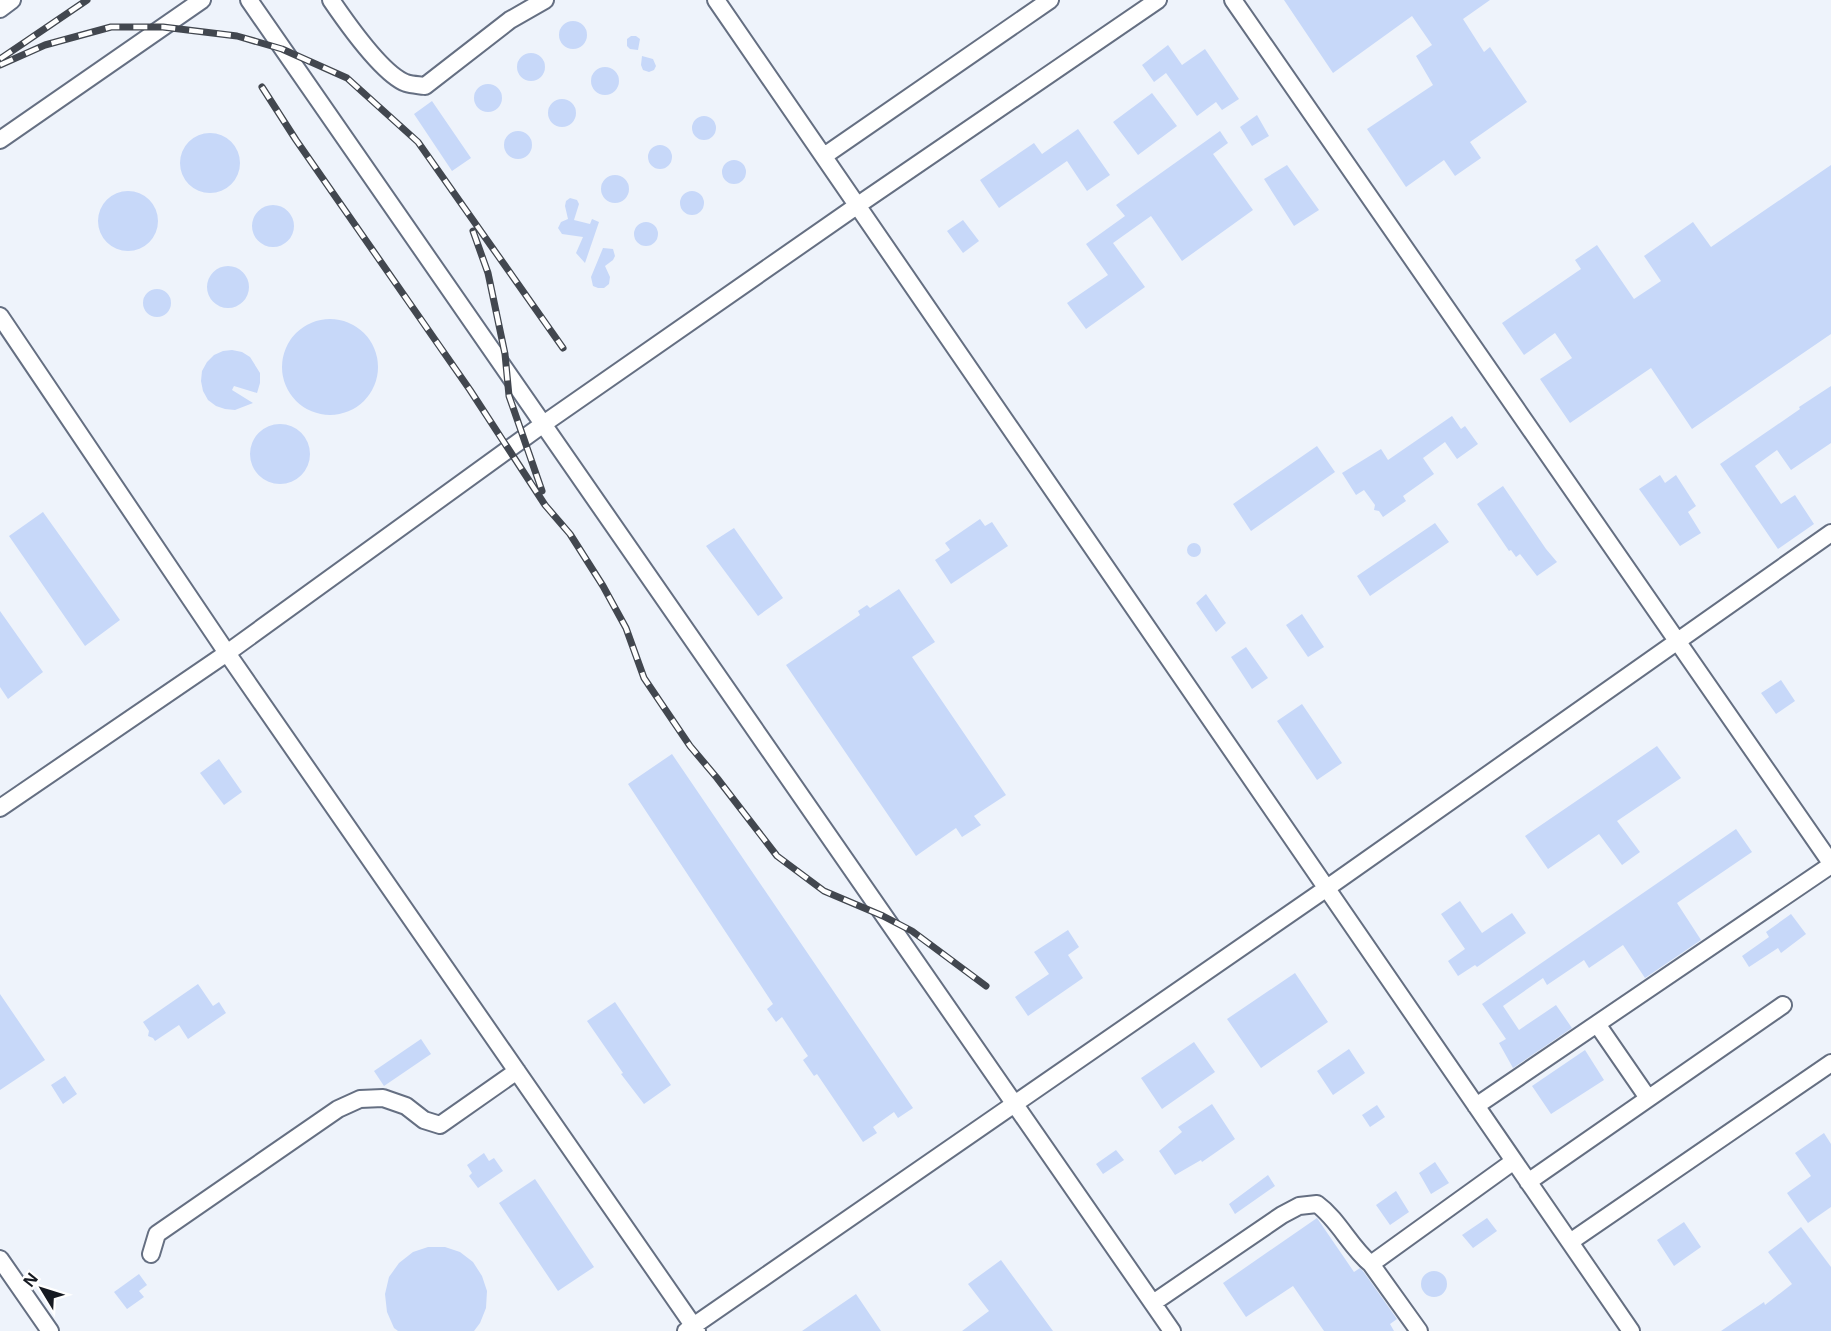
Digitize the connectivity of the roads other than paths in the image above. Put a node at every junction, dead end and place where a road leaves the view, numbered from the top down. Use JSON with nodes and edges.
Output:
{"nodes":[{"id":1,"x":12,"y":0,"type":"edge"},
{"id":2,"x":202,"y":0,"type":"edge"},
{"id":3,"x":249,"y":0,"type":"edge"},
{"id":4,"x":331,"y":0,"type":"edge"},
{"id":5,"x":544,"y":0,"type":"edge"},
{"id":6,"x":716,"y":0,"type":"edge"},
{"id":7,"x":1050,"y":0,"type":"edge"},
{"id":8,"x":1158,"y":0,"type":"edge"},
{"id":9,"x":1233,"y":0,"type":"edge"},
{"id":10,"x":0,"y":9,"type":"edge"},
{"id":11,"x":0,"y":140,"type":"edge"},
{"id":12,"x":824,"y":156,"type":"junction"},
{"id":13,"x":858,"y":205,"type":"junction"},
{"id":14,"x":0,"y":316,"type":"edge"},
{"id":15,"x":542,"y":425,"type":"junction"},
{"id":16,"x":1831,"y":533,"type":"edge"},
{"id":17,"x":1677,"y":641,"type":"junction"},
{"id":18,"x":227,"y":653,"type":"junction"},
{"id":19,"x":0,"y":808,"type":"edge"},
{"id":20,"x":1831,"y":864,"type":"edge"},
{"id":21,"x":1327,"y":888,"type":"junction"},
{"id":22,"x":1783,"y":1005,"type":"dead end"},
{"id":23,"x":1597,"y":1024,"type":"junction"},
{"id":24,"x":1831,"y":1063,"type":"edge"},
{"id":25,"x":517,"y":1071,"type":"junction"},
{"id":26,"x":1648,"y":1098,"type":"junction"},
{"id":27,"x":1014,"y":1104,"type":"junction"},
{"id":28,"x":1476,"y":1106,"type":"junction"},
{"id":29,"x":1514,"y":1161,"type":"junction"},
{"id":30,"x":1528,"y":1182,"type":"junction"},
{"id":31,"x":1570,"y":1242,"type":"junction"},
{"id":32,"x":151,"y":1254,"type":"dead end"},
{"id":33,"x":0,"y":1259,"type":"edge"},
{"id":34,"x":1371,"y":1264,"type":"junction"},
{"id":35,"x":1153,"y":1303,"type":"junction"},
{"id":36,"x":692,"y":1329,"type":"edge"},
{"id":37,"x":50,"y":1331,"type":"edge"},
{"id":38,"x":1172,"y":1331,"type":"edge"},
{"id":39,"x":1419,"y":1331,"type":"edge"},
{"id":40,"x":1631,"y":1331,"type":"edge"}],
"edges":[{"from":1,"to":10,"type":"lane"},
{"from":2,"to":11,"type":"lane"},
{"from":3,"to":15,"type":"lane"},
{"from":4,"to":5,"type":"lane"},
{"from":6,"to":12,"type":"lane"},
{"from":7,"to":12,"type":"lane"},
{"from":8,"to":13,"type":"lane"},
{"from":9,"to":17,"type":"lane"},
{"from":12,"to":13,"type":"lane"},
{"from":13,"to":15,"type":"lane"},
{"from":13,"to":21,"type":"lane"},
{"from":14,"to":18,"type":"lane"},
{"from":15,"to":18,"type":"lane"},
{"from":15,"to":27,"type":"lane"},
{"from":16,"to":17,"type":"lane"},
{"from":17,"to":20,"type":"lane"},
{"from":17,"to":21,"type":"lane"},
{"from":18,"to":19,"type":"lane"},
{"from":18,"to":25,"type":"lane"},
{"from":20,"to":23,"type":"lane"},
{"from":21,"to":27,"type":"lane"},
{"from":21,"to":28,"type":"lane"},
{"from":22,"to":26,"type":"lane"},
{"from":23,"to":26,"type":"lane"},
{"from":23,"to":28,"type":"lane"},
{"from":24,"to":31,"type":"lane"},
{"from":25,"to":32,"type":"lane"},
{"from":25,"to":36,"type":"lane"},
{"from":26,"to":30,"type":"lane"},
{"from":27,"to":35,"type":"lane"},
{"from":27,"to":36,"type":"lane"},
{"from":28,"to":29,"type":"lane"},
{"from":29,"to":30,"type":"lane"},
{"from":29,"to":34,"type":"lane"},
{"from":30,"to":31,"type":"lane"},
{"from":31,"to":40,"type":"lane"},
{"from":33,"to":37,"type":"lane"},
{"from":34,"to":35,"type":"lane"},
{"from":34,"to":39,"type":"lane"},
{"from":35,"to":38,"type":"lane"}]}
